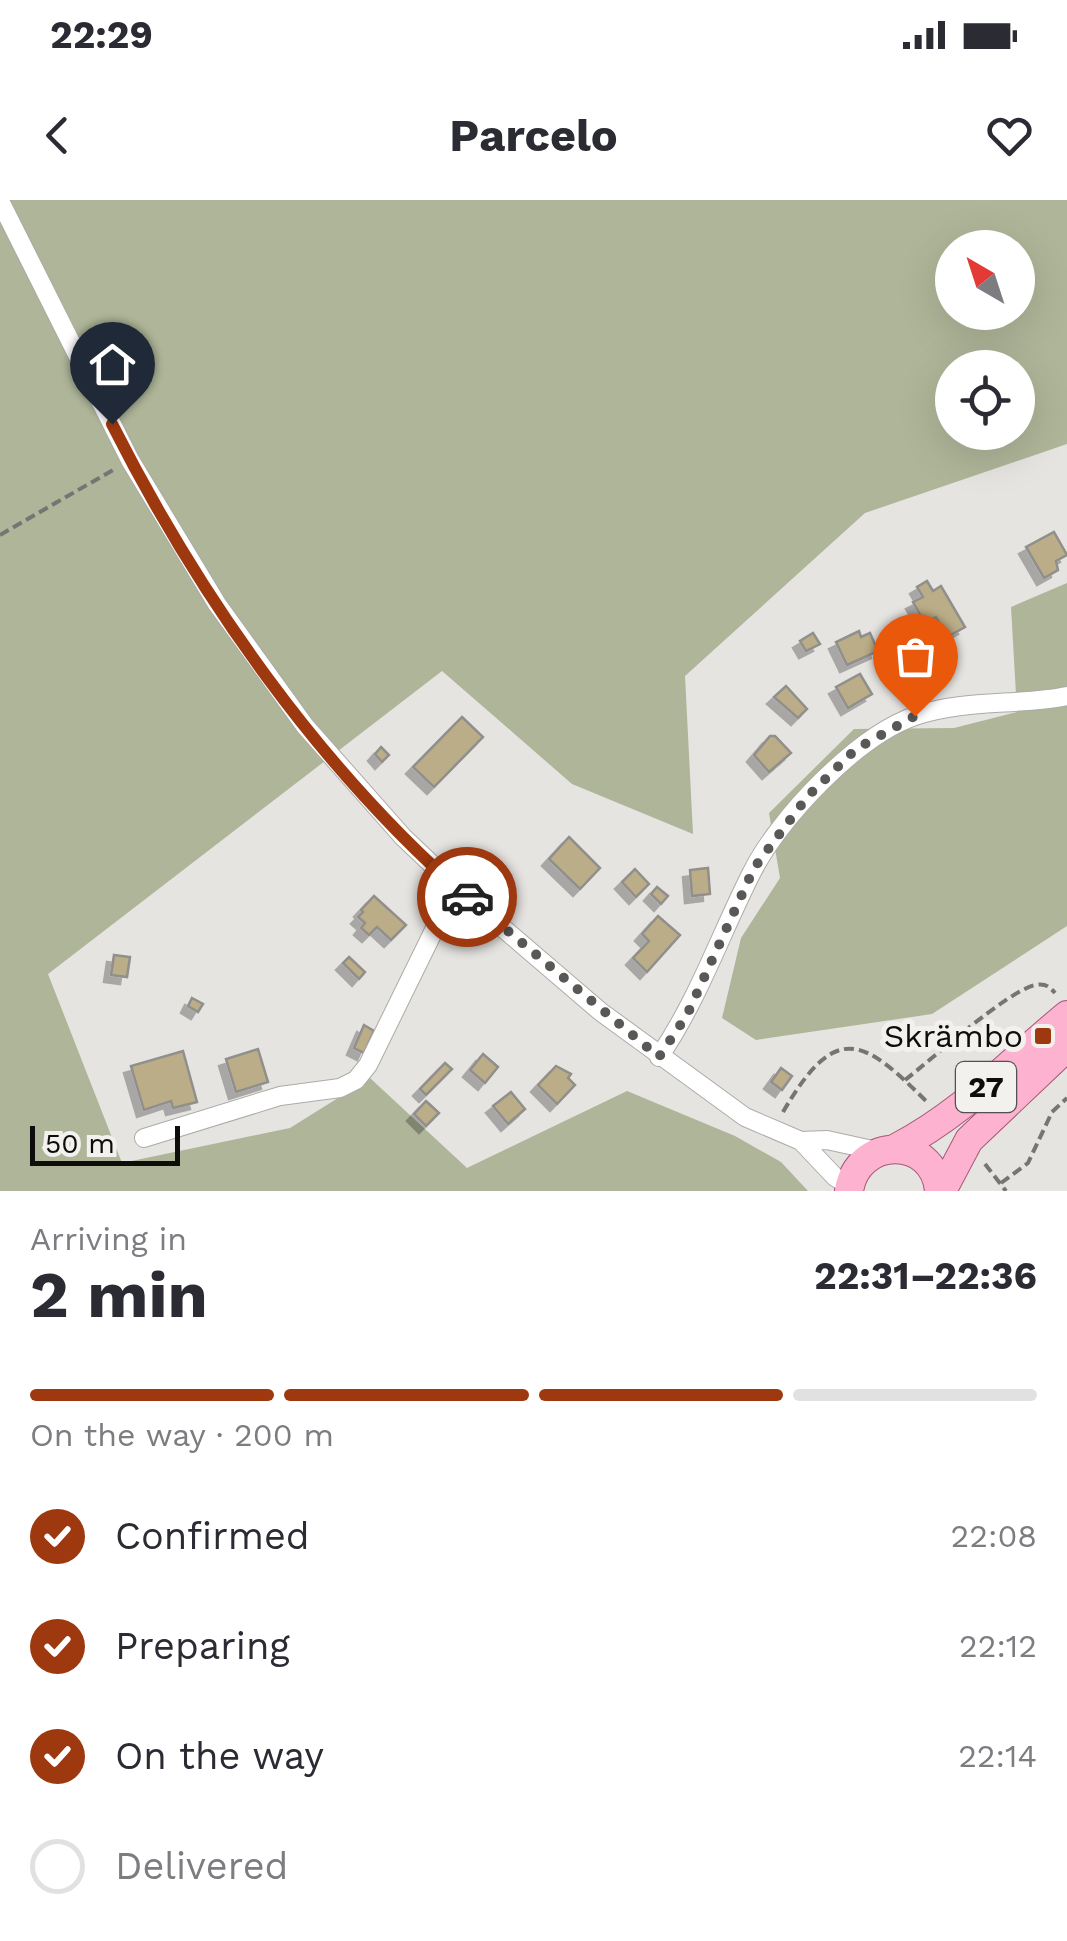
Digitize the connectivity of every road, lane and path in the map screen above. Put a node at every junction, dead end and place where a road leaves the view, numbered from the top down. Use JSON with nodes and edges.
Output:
{"nodes":[{"id":1,"x":0,"y":202,"type":"edge"},
{"id":2,"x":130,"y":460,"type":"junction"},
{"id":3,"x":0,"y":536,"type":"edge"},
{"id":4,"x":1067,"y":696,"type":"edge"},
{"id":5,"x":462,"y":892,"type":"junction"},
{"id":6,"x":1064,"y":1010,"type":"edge"},
{"id":7,"x":1067,"y":1047,"type":"edge"},
{"id":8,"x":659,"y":1057,"type":"junction"},
{"id":9,"x":906,"y":1080,"type":"junction"},
{"id":10,"x":1067,"y":1098,"type":"edge"},
{"id":11,"x":934,"y":1109,"type":"dead end"},
{"id":12,"x":774,"y":1129,"type":"junction"},
{"id":13,"x":144,"y":1138,"type":"dead end"},
{"id":14,"x":801,"y":1141,"type":"junction"},
{"id":15,"x":887,"y":1149,"type":"junction"},
{"id":16,"x":978,"y":1156,"type":"dead end"},
{"id":17,"x":1001,"y":1182,"type":"junction"},
{"id":18,"x":850,"y":1189,"type":"edge"},
{"id":19,"x":940,"y":1191,"type":"edge"},
{"id":20,"x":1006,"y":1191,"type":"edge"}],
"edges":[{"from":1,"to":2,"type":"street"},
{"from":2,"to":3,"type":"path"},
{"from":2,"to":5,"type":"street"},
{"from":4,"to":8,"type":"street"},
{"from":5,"to":8,"type":"street"},
{"from":5,"to":13,"type":"street"},
{"from":6,"to":9,"type":"path"},
{"from":6,"to":15,"type":"main road","number":"27"},
{"from":7,"to":19,"type":"main road","number":"27"},
{"from":8,"to":12,"type":"street"},
{"from":9,"to":11,"type":"path"},
{"from":9,"to":12,"type":"path"},
{"from":10,"to":17,"type":"path"},
{"from":12,"to":14,"type":"street"},
{"from":14,"to":15,"type":"street"},
{"from":14,"to":18,"type":"street"},
{"from":15,"to":18,"type":"main road","number":"27"},
{"from":15,"to":19,"type":"main road","number":"27"},
{"from":16,"to":17,"type":"path"},
{"from":17,"to":20,"type":"path"}]}
